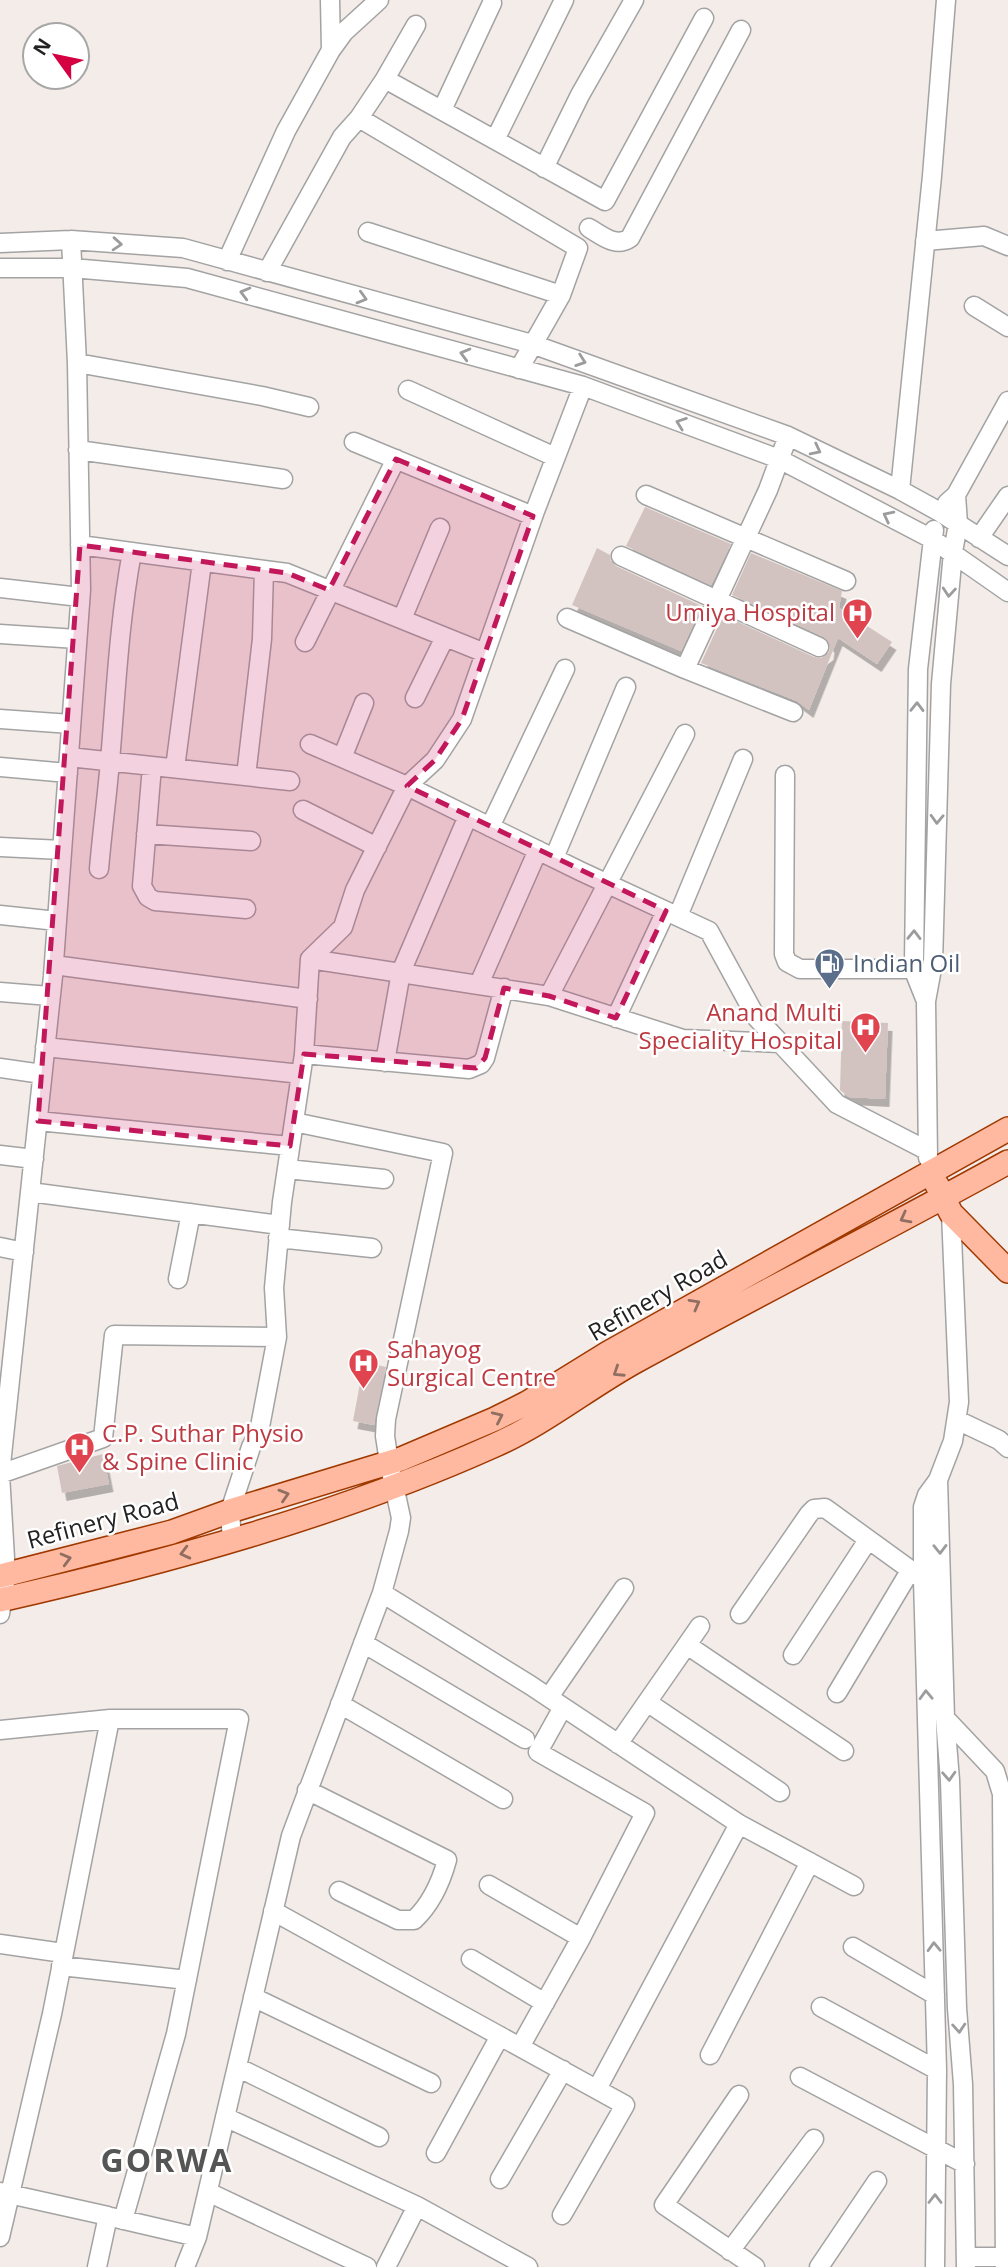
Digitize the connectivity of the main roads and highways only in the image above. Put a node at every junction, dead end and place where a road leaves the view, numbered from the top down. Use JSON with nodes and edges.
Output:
{"nodes":[{"id":1,"x":1008,"y":1129,"type":"edge"},
{"id":2,"x":928,"y":1161,"type":"junction"},
{"id":3,"x":1008,"y":1162,"type":"edge"},
{"id":4,"x":947,"y":1205,"type":"junction"},
{"id":5,"x":1008,"y":1271,"type":"edge"},
{"id":6,"x":3,"y":1575,"type":"edge"},
{"id":7,"x":1,"y":1604,"type":"edge"}],
"edges":[{"from":1,"to":2,"type":"main road","name":"Refinery Road"},
{"from":2,"to":4,"type":"main road"},
{"from":6,"to":2,"type":"main road","name":"Refinery Road","one_way":true},
{"from":3,"to":4,"type":"main road","name":"Refinery Road"},
{"from":4,"to":5,"type":"main road"},
{"from":4,"to":7,"type":"main road","name":"Refinery Road","one_way":true}]}
